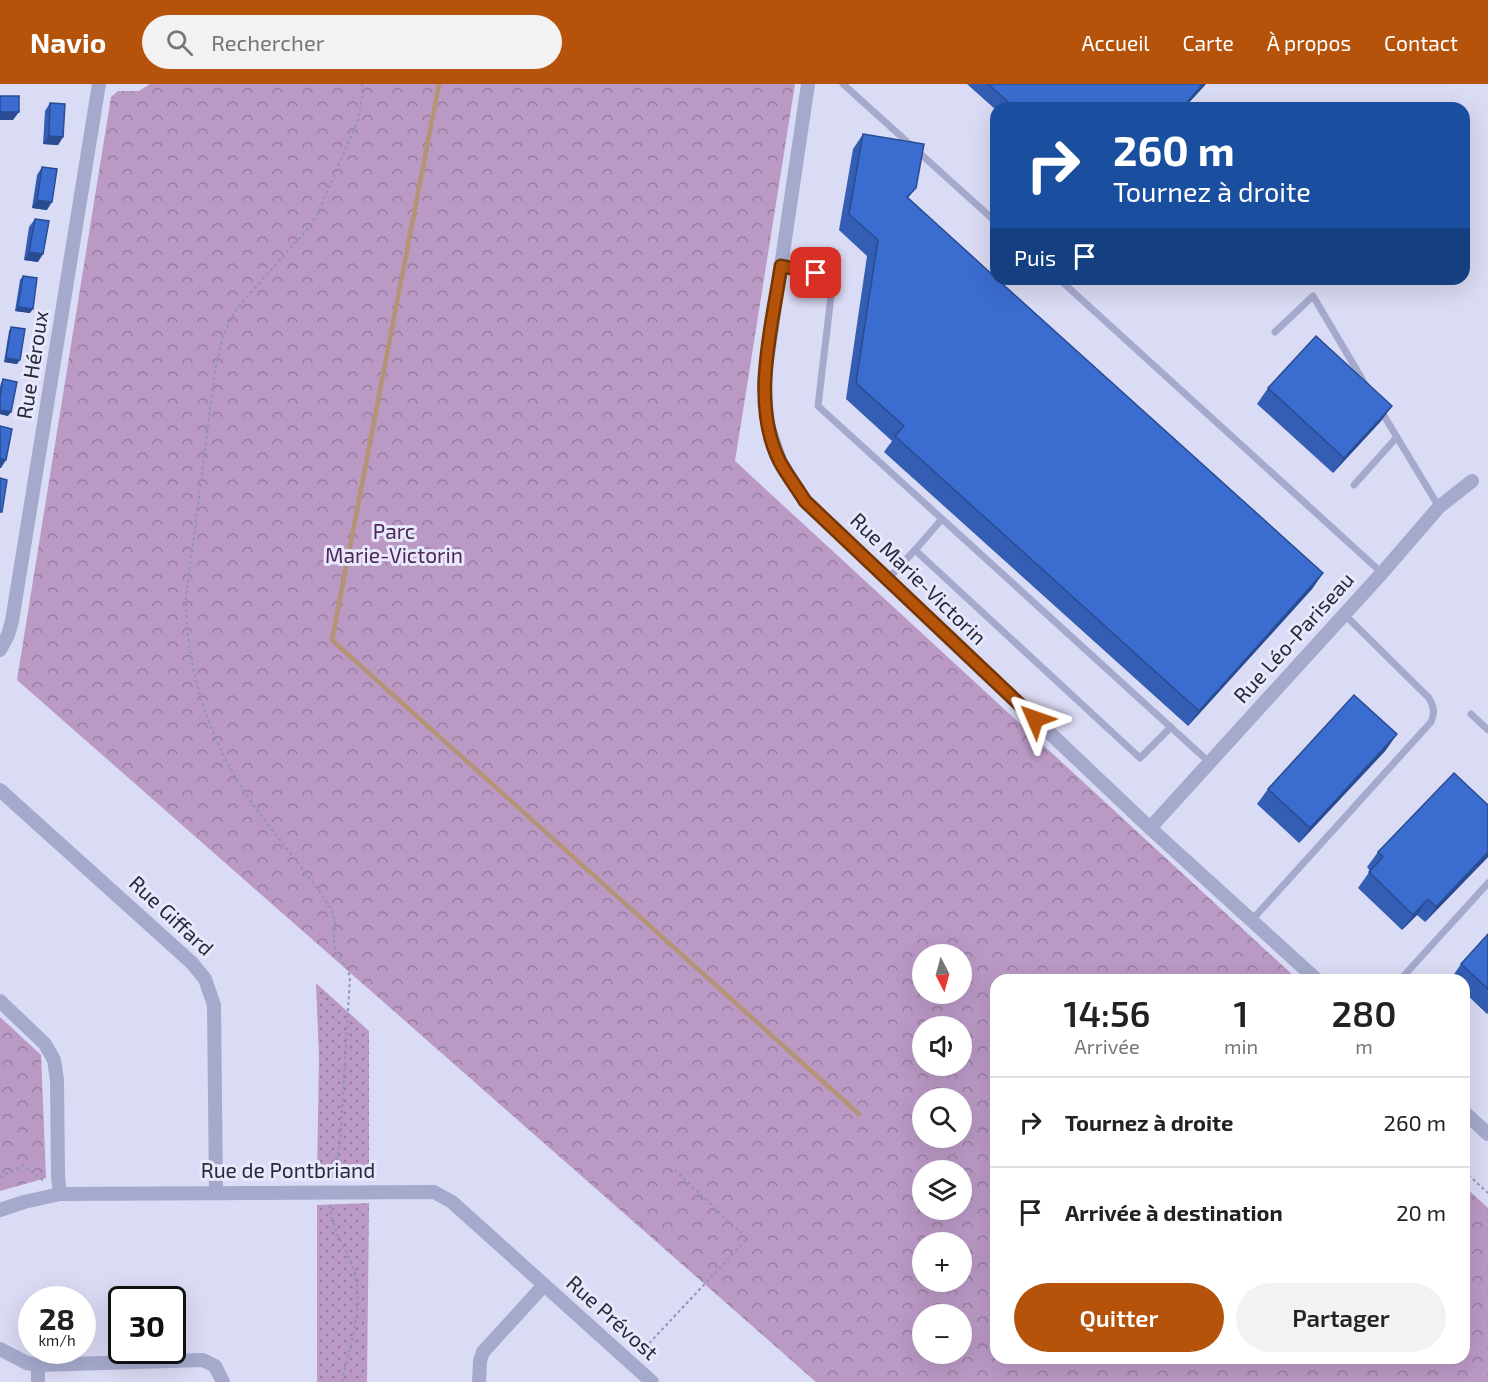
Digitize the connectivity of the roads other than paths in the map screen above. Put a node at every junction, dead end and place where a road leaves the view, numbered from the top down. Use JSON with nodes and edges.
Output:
{"nodes":[{"id":1,"x":99,"y":84,"type":"edge"},
{"id":2,"x":808,"y":84,"type":"edge"},
{"id":3,"x":843,"y":84,"type":"edge"},
{"id":4,"x":990,"y":217,"type":"edge"},
{"id":5,"x":836,"y":262,"type":"dead end"},
{"id":6,"x":781,"y":266,"type":"junction"},
{"id":7,"x":834,"y":276,"type":"junction"},
{"id":8,"x":1066,"y":285,"type":"edge"},
{"id":9,"x":1275,"y":332,"type":"dead end"},
{"id":10,"x":1367,"y":387,"type":"edge"},
{"id":11,"x":1373,"y":397,"type":"edge"},
{"id":12,"x":1397,"y":437,"type":"junction"},
{"id":13,"x":1472,"y":481,"type":"dead end"},
{"id":14,"x":1354,"y":485,"type":"dead end"},
{"id":15,"x":1439,"y":507,"type":"junction"},
{"id":16,"x":942,"y":519,"type":"junction"},
{"id":17,"x":915,"y":550,"type":"junction"},
{"id":18,"x":1382,"y":573,"type":"junction"},
{"id":19,"x":888,"y":579,"type":"junction"},
{"id":20,"x":1344,"y":614,"type":"junction"},
{"id":21,"x":0,"y":650,"type":"edge"},
{"id":22,"x":1471,"y":714,"type":"dead end"},
{"id":23,"x":1171,"y":727,"type":"junction"},
{"id":24,"x":1488,"y":730,"type":"edge"},
{"id":25,"x":1209,"y":762,"type":"junction"},
{"id":26,"x":0,"y":790,"type":"edge"},
{"id":27,"x":1150,"y":828,"type":"junction"},
{"id":28,"x":1488,"y":883,"type":"edge"},
{"id":29,"x":1251,"y":921,"type":"junction"},
{"id":30,"x":1310,"y":974,"type":"edge"},
{"id":31,"x":1405,"y":974,"type":"edge"},
{"id":32,"x":0,"y":1001,"type":"edge"},
{"id":33,"x":1470,"y":1118,"type":"edge"},
{"id":34,"x":1488,"y":1134,"type":"edge"},
{"id":35,"x":216,"y":1192,"type":"junction"},
{"id":36,"x":60,"y":1194,"type":"junction"},
{"id":37,"x":0,"y":1210,"type":"edge"},
{"id":38,"x":544,"y":1285,"type":"junction"},
{"id":39,"x":0,"y":1349,"type":"edge"},
{"id":40,"x":39,"y":1365,"type":"junction"},
{"id":41,"x":38,"y":1382,"type":"edge"},
{"id":42,"x":223,"y":1382,"type":"edge"},
{"id":43,"x":479,"y":1382,"type":"edge"},
{"id":44,"x":652,"y":1382,"type":"edge"}],
"edges":[{"from":1,"to":21,"type":"street","name":"Rue Héroux"},
{"from":2,"to":6,"type":"street","name":"Rue Marie-Victorin"},
{"from":3,"to":4,"type":"lane"},
{"from":5,"to":7,"type":"lane"},
{"from":6,"to":7,"type":"lane"},
{"from":6,"to":19,"type":"street","name":"Rue Marie-Victorin"},
{"from":7,"to":16,"type":"lane"},
{"from":8,"to":18,"type":"lane"},
{"from":9,"to":10,"type":"lane"},
{"from":11,"to":12,"type":"lane"},
{"from":12,"to":14,"type":"lane"},
{"from":12,"to":15,"type":"lane"},
{"from":13,"to":15,"type":"street","name":"Rue Léo-Pariseau"},
{"from":15,"to":18,"type":"street","name":"Rue Léo-Pariseau"},
{"from":16,"to":17,"type":"lane"},
{"from":16,"to":23,"type":"lane"},
{"from":17,"to":19,"type":"lane"},
{"from":17,"to":23,"type":"lane"},
{"from":18,"to":20,"type":"street","name":"Rue Léo-Pariseau"},
{"from":19,"to":27,"type":"street","name":"Rue Marie-Victorin"},
{"from":20,"to":25,"type":"street","name":"Rue Léo-Pariseau"},
{"from":20,"to":29,"type":"lane"},
{"from":22,"to":24,"type":"lane"},
{"from":23,"to":25,"type":"lane"},
{"from":25,"to":27,"type":"street","name":"Rue Léo-Pariseau"},
{"from":26,"to":35,"type":"street","name":"Rue Giffard"},
{"from":27,"to":29,"type":"street","name":"Rue Marie-Victorin"},
{"from":28,"to":31,"type":"lane"},
{"from":29,"to":30,"type":"street","name":"Rue Marie-Victorin"},
{"from":32,"to":36,"type":"street"},
{"from":33,"to":34,"type":"street"},
{"from":35,"to":36,"type":"street","name":"Rue de Pontbriand"},
{"from":35,"to":38,"type":"street","name":"Rue de Pontbriand"},
{"from":36,"to":37,"type":"street","name":"Rue de Pontbriand"},
{"from":38,"to":43,"type":"street"},
{"from":38,"to":44,"type":"street","name":"Rue Prévost"},
{"from":39,"to":40,"type":"street"},
{"from":40,"to":41,"type":"street"},
{"from":40,"to":42,"type":"street"}]}
